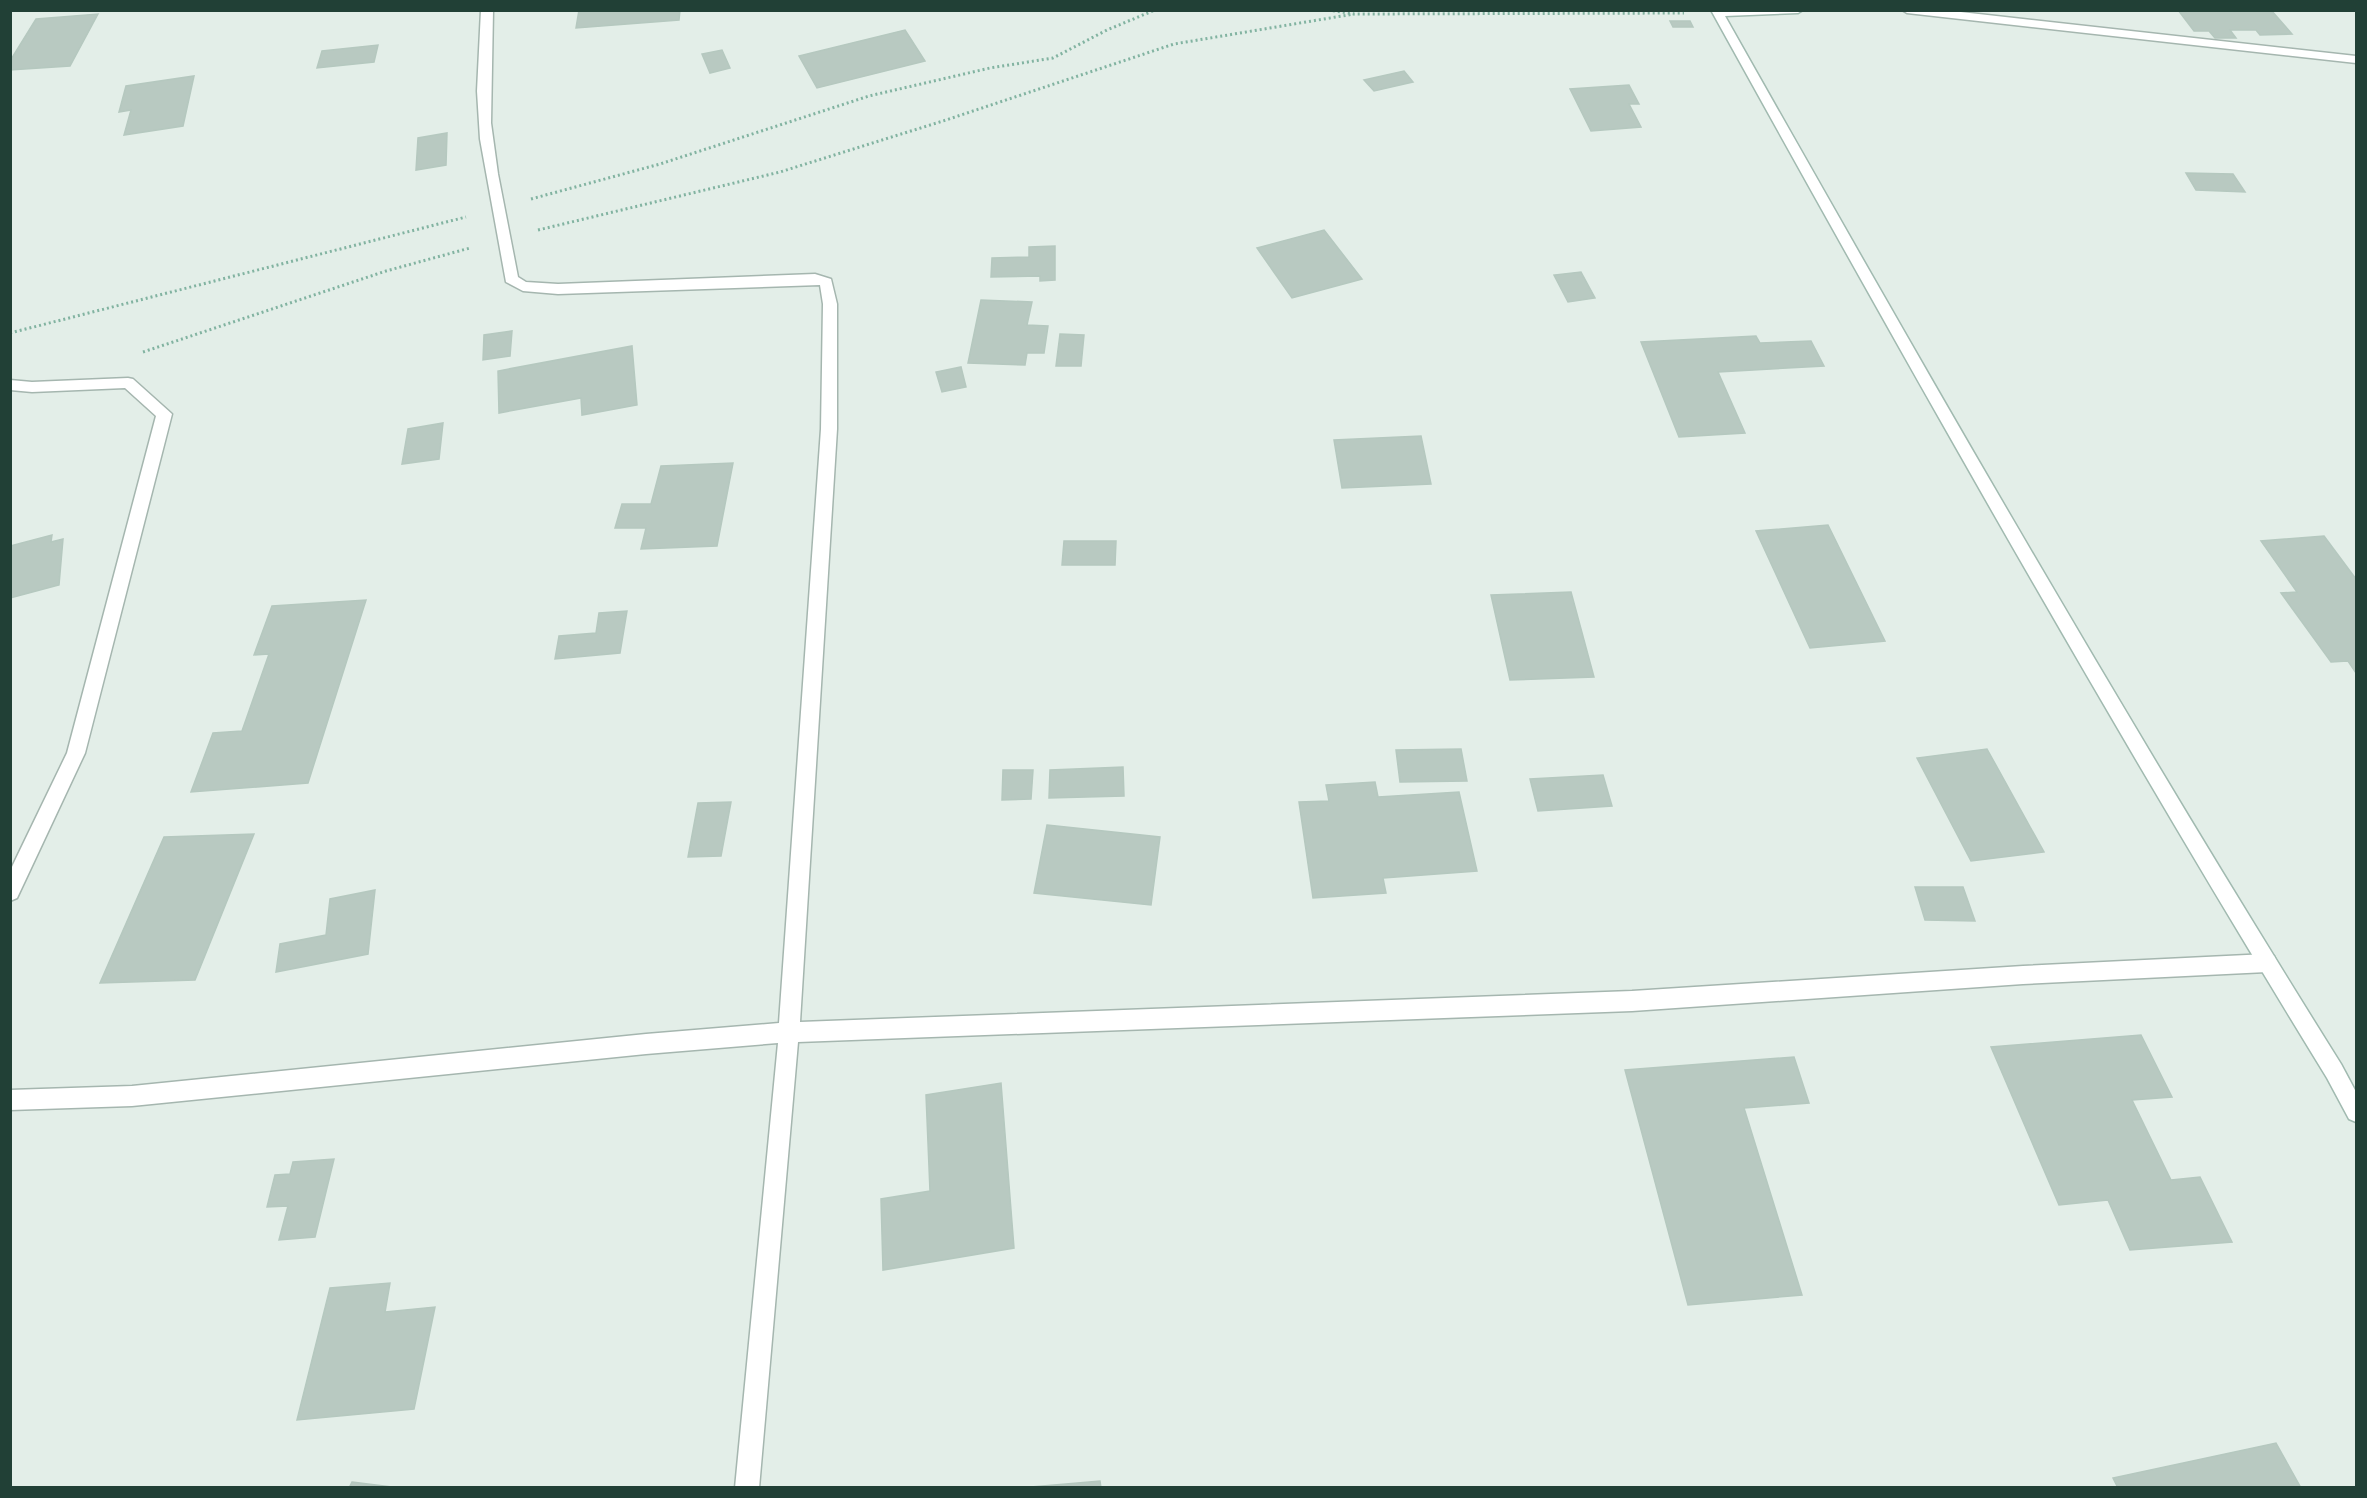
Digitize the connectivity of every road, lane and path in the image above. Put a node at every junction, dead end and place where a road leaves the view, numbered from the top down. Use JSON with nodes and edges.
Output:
{"nodes":[{"id":1,"x":487,"y":10,"type":"edge"},
{"id":2,"x":1155,"y":10,"type":"edge"},
{"id":3,"x":1328,"y":10,"type":"edge"},
{"id":4,"x":1798,"y":10,"type":"edge"},
{"id":5,"x":1907,"y":10,"type":"edge"},
{"id":6,"x":1717,"y":12,"type":"edge"},
{"id":7,"x":1354,"y":14,"type":"junction"},
{"id":8,"x":2356,"y":60,"type":"edge"},
{"id":9,"x":499,"y":208,"type":"junction"},
{"id":10,"x":506,"y":238,"type":"junction"},
{"id":11,"x":10,"y":333,"type":"edge"},
{"id":12,"x":133,"y":356,"type":"dead end"},
{"id":13,"x":10,"y":384,"type":"edge"},
{"id":14,"x":10,"y":892,"type":"edge"},
{"id":15,"x":2267,"y":963,"type":"junction"},
{"id":16,"x":789,"y":1032,"type":"junction"},
{"id":17,"x":10,"y":1100,"type":"edge"},
{"id":18,"x":2356,"y":1113,"type":"edge"},
{"id":19,"x":747,"y":1488,"type":"edge"}],
"edges":[{"from":1,"to":9,"type":"street"},
{"from":2,"to":9,"type":"path"},
{"from":3,"to":7,"type":"path"},
{"from":4,"to":6,"type":"street"},
{"from":5,"to":8,"type":"street"},
{"from":6,"to":7,"type":"path"},
{"from":6,"to":15,"type":"street"},
{"from":7,"to":10,"type":"path"},
{"from":9,"to":10,"type":"street"},
{"from":9,"to":11,"type":"path"},
{"from":10,"to":12,"type":"path"},
{"from":10,"to":16,"type":"street"},
{"from":13,"to":14,"type":"street"},
{"from":15,"to":16,"type":"street"},
{"from":15,"to":18,"type":"street"},
{"from":16,"to":17,"type":"street"},
{"from":16,"to":19,"type":"street"}]}
